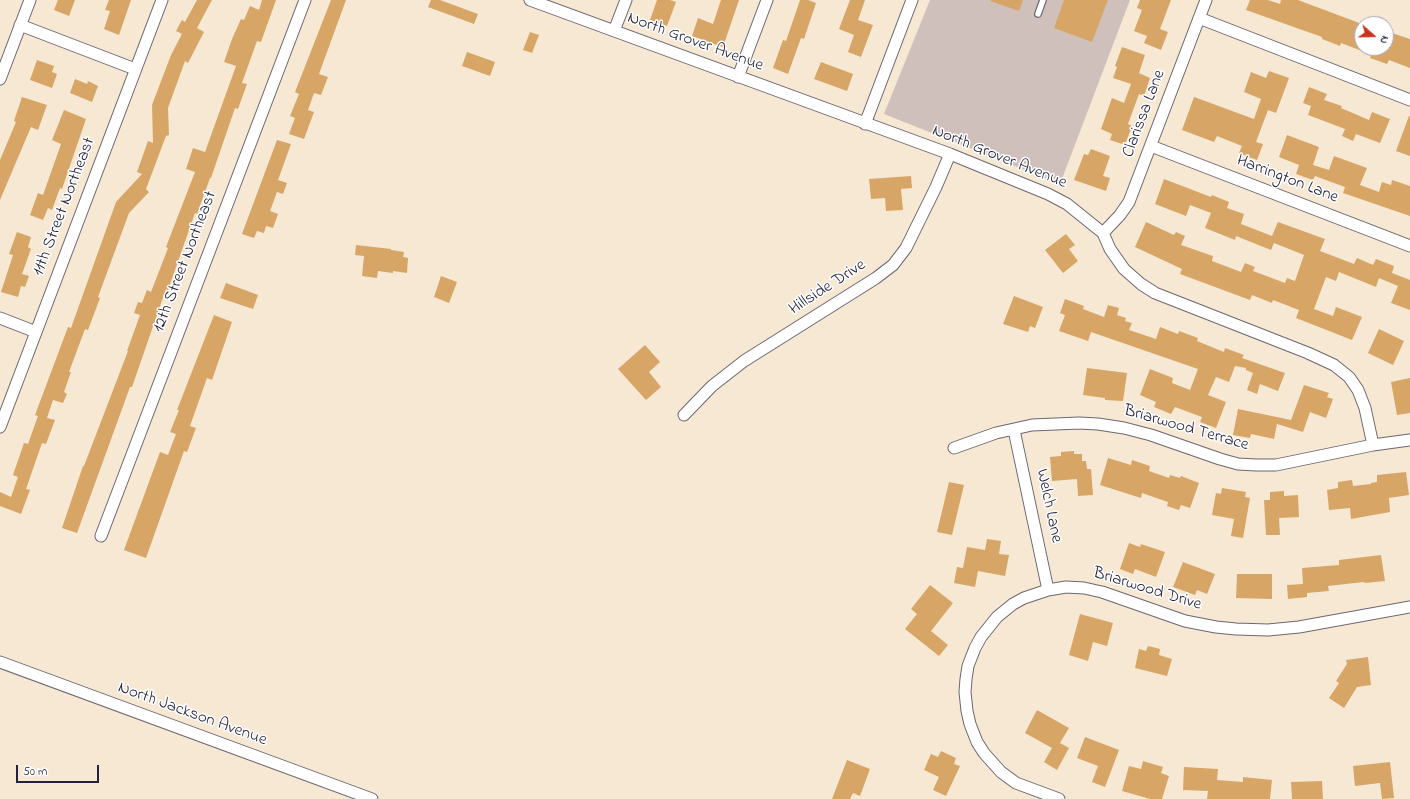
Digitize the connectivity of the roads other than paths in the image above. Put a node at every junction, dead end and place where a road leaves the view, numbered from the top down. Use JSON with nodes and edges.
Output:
{"nodes":[{"id":1,"x":30,"y":0,"type":"edge"},
{"id":2,"x":162,"y":0,"type":"edge"},
{"id":3,"x":304,"y":0,"type":"edge"},
{"id":4,"x":530,"y":0,"type":"edge"},
{"id":5,"x":626,"y":0,"type":"edge"},
{"id":6,"x":767,"y":0,"type":"edge"},
{"id":7,"x":912,"y":0,"type":"edge"},
{"id":8,"x":1042,"y":0,"type":"edge"},
{"id":9,"x":1206,"y":0,"type":"edge"},
{"id":10,"x":1038,"y":14,"type":"dead end"},
{"id":11,"x":1200,"y":18,"type":"junction"},
{"id":12,"x":20,"y":25,"type":"junction"},
{"id":13,"x":614,"y":31,"type":"junction"},
{"id":14,"x":135,"y":69,"type":"junction"},
{"id":15,"x":738,"y":77,"type":"junction"},
{"id":16,"x":0,"y":79,"type":"edge"},
{"id":17,"x":1410,"y":100,"type":"edge"},
{"id":18,"x":864,"y":124,"type":"junction"},
{"id":19,"x":1151,"y":146,"type":"junction"},
{"id":20,"x":950,"y":154,"type":"junction"},
{"id":21,"x":1103,"y":233,"type":"junction"},
{"id":22,"x":1410,"y":246,"type":"edge"},
{"id":23,"x":0,"y":318,"type":"edge"},
{"id":24,"x":36,"y":332,"type":"junction"},
{"id":25,"x":684,"y":416,"type":"dead end"},
{"id":26,"x":0,"y":427,"type":"edge"},
{"id":27,"x":1014,"y":430,"type":"junction"},
{"id":28,"x":1410,"y":440,"type":"edge"},
{"id":29,"x":1373,"y":445,"type":"junction"},
{"id":30,"x":954,"y":448,"type":"dead end"},
{"id":31,"x":100,"y":536,"type":"dead end"},
{"id":32,"x":1048,"y":590,"type":"junction"},
{"id":33,"x":1410,"y":607,"type":"edge"},
{"id":34,"x":0,"y":662,"type":"edge"},
{"id":35,"x":372,"y":799,"type":"edge"},
{"id":36,"x":1059,"y":799,"type":"edge"}],
"edges":[{"from":1,"to":12,"type":"street"},
{"from":2,"to":14,"type":"street","name":"11th Street Northeast"},
{"from":3,"to":31,"type":"street","name":"12th Street Northeast"},
{"from":4,"to":13,"type":"street","name":"North Grover Avenue"},
{"from":5,"to":13,"type":"street"},
{"from":6,"to":15,"type":"street"},
{"from":7,"to":18,"type":"street"},
{"from":8,"to":10,"type":"lane"},
{"from":9,"to":11,"type":"street","name":"Clarissa Lane"},
{"from":11,"to":17,"type":"street"},
{"from":11,"to":19,"type":"street","name":"Clarissa Lane"},
{"from":12,"to":14,"type":"street"},
{"from":12,"to":16,"type":"street"},
{"from":13,"to":15,"type":"street","name":"North Grover Avenue"},
{"from":14,"to":24,"type":"street","name":"11th Street Northeast"},
{"from":15,"to":18,"type":"street","name":"North Grover Avenue"},
{"from":18,"to":20,"type":"street","name":"North Grover Avenue"},
{"from":19,"to":21,"type":"street","name":"Clarissa Lane"},
{"from":19,"to":22,"type":"street","name":"Harrington Lane"},
{"from":20,"to":21,"type":"street","name":"North Grover Avenue"},
{"from":20,"to":25,"type":"street","name":"Hillside Drive"},
{"from":21,"to":29,"type":"street","name":"North Grover Avenue"},
{"from":23,"to":24,"type":"street"},
{"from":24,"to":26,"type":"street","name":"11th Street Northeast"},
{"from":27,"to":29,"type":"street","name":"Briarwood Terrace"},
{"from":27,"to":30,"type":"street","name":"Briarwood Terrace"},
{"from":27,"to":32,"type":"street","name":"Welch Lane"},
{"from":28,"to":29,"type":"street","name":"Briarwood Terrace"},
{"from":32,"to":33,"type":"street","name":"Briarwood Drive"},
{"from":32,"to":36,"type":"street","name":"Briarwood Drive"},
{"from":34,"to":35,"type":"street","name":"North Jackson Avenue"}]}
